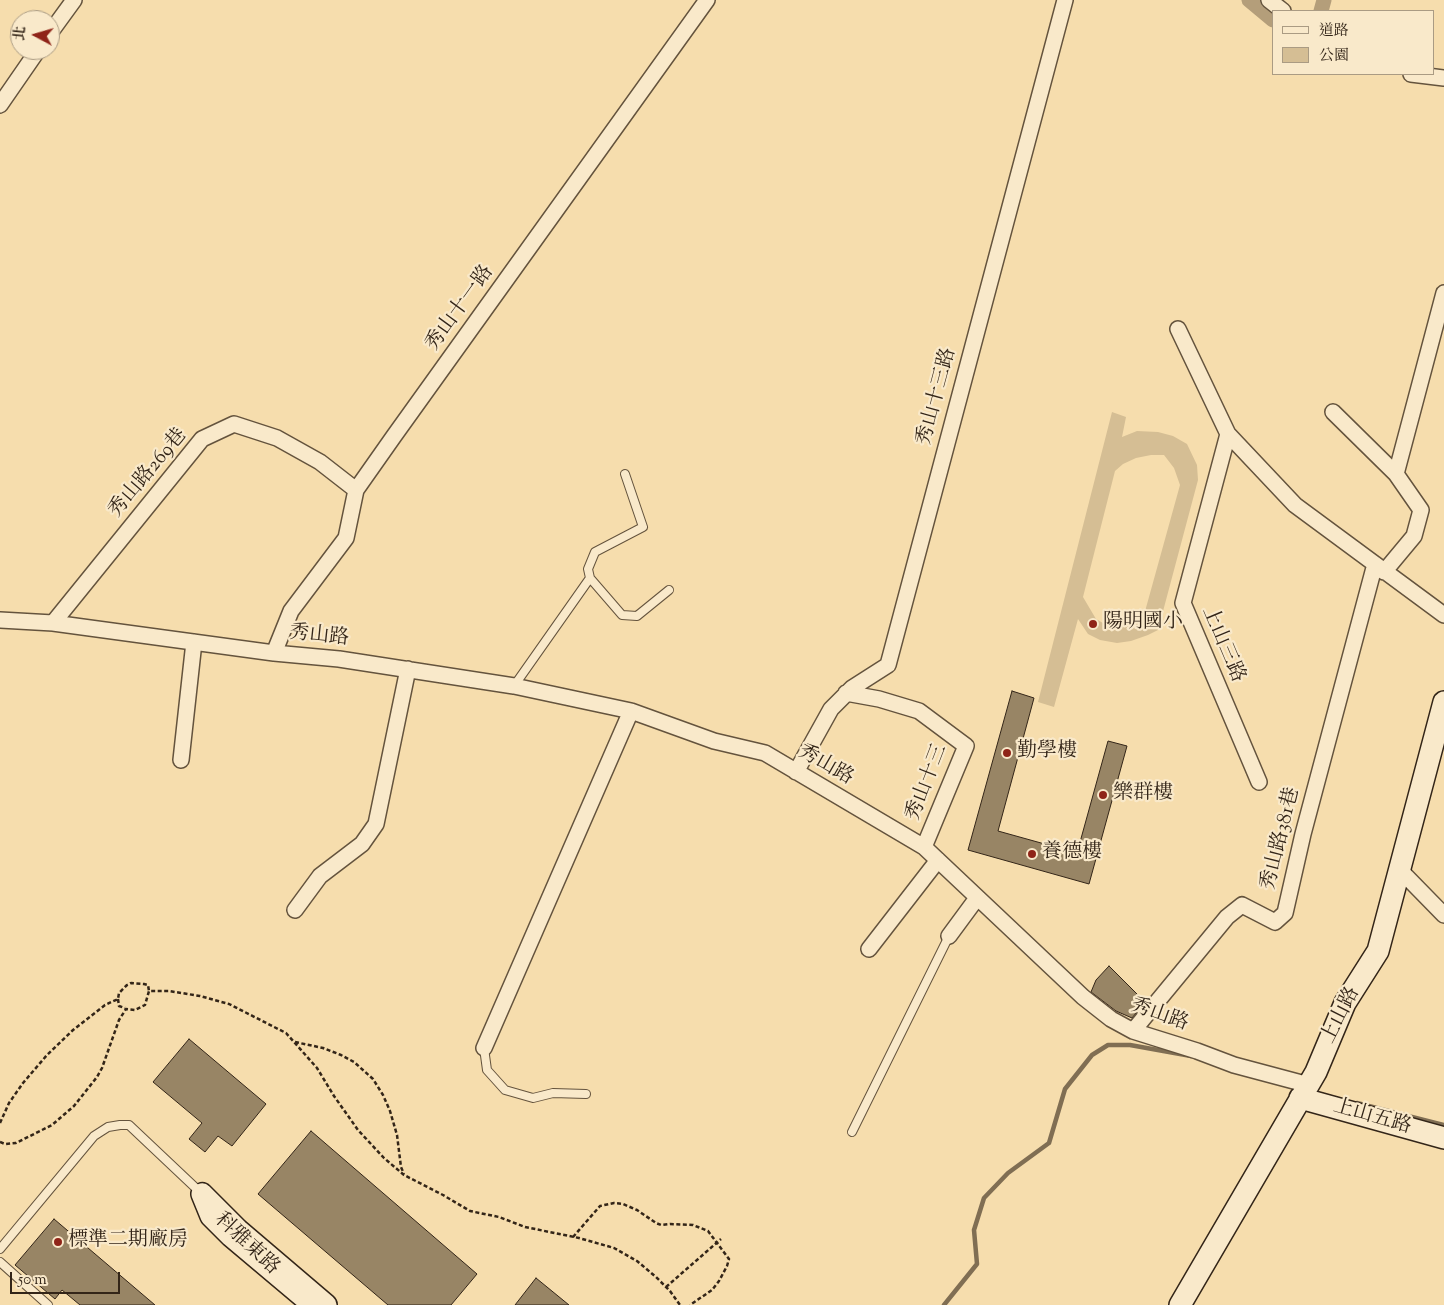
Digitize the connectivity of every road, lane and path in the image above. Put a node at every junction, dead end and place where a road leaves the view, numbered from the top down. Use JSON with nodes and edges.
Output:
{"nodes":[{"id":1,"x":74,"y":0,"type":"edge"},
{"id":2,"x":707,"y":0,"type":"edge"},
{"id":3,"x":1065,"y":0,"type":"edge"},
{"id":4,"x":1269,"y":0,"type":"edge"},
{"id":5,"x":1282,"y":10,"type":"edge"},
{"id":6,"x":60,"y":19,"type":"edge"},
{"id":7,"x":31,"y":60,"type":"edge"},
{"id":8,"x":1419,"y":75,"type":"edge"},
{"id":9,"x":1444,"y":78,"type":"edge"},
{"id":10,"x":0,"y":105,"type":"edge"},
{"id":11,"x":1444,"y":294,"type":"edge"},
{"id":12,"x":1178,"y":329,"type":"dead end"},
{"id":13,"x":1332,"y":412,"type":"dead end"},
{"id":14,"x":1228,"y":434,"type":"junction"},
{"id":15,"x":625,"y":474,"type":"dead end"},
{"id":16,"x":1396,"y":474,"type":"junction"},
{"id":17,"x":356,"y":490,"type":"junction"},
{"id":18,"x":1380,"y":568,"type":"junction"},
{"id":19,"x":590,"y":578,"type":"junction"},
{"id":20,"x":669,"y":590,"type":"dead end"},
{"id":21,"x":1444,"y":615,"type":"edge"},
{"id":22,"x":0,"y":620,"type":"edge"},
{"id":23,"x":53,"y":623,"type":"junction"},
{"id":24,"x":194,"y":642,"type":"junction"},
{"id":25,"x":274,"y":653,"type":"junction"},
{"id":26,"x":408,"y":669,"type":"junction"},
{"id":27,"x":514,"y":686,"type":"junction"},
{"id":28,"x":846,"y":693,"type":"junction"},
{"id":29,"x":1444,"y":702,"type":"edge"},
{"id":30,"x":631,"y":711,"type":"junction"},
{"id":31,"x":181,"y":760,"type":"dead end"},
{"id":32,"x":796,"y":772,"type":"junction"},
{"id":33,"x":1259,"y":782,"type":"dead end"},
{"id":34,"x":924,"y":847,"type":"junction"},
{"id":35,"x":938,"y":860,"type":"junction"},
{"id":36,"x":1399,"y":869,"type":"junction"},
{"id":37,"x":977,"y":898,"type":"junction"},
{"id":38,"x":295,"y":910,"type":"dead end"},
{"id":39,"x":1444,"y":915,"type":"edge"},
{"id":40,"x":949,"y":936,"type":"joint"},
{"id":41,"x":869,"y":949,"type":"dead end"},
{"id":42,"x":149,"y":991,"type":"junction"},
{"id":43,"x":118,"y":999,"type":"junction"},
{"id":44,"x":126,"y":1009,"type":"junction"},
{"id":45,"x":1133,"y":1031,"type":"junction"},
{"id":46,"x":293,"y":1042,"type":"junction"},
{"id":47,"x":484,"y":1048,"type":"joint"},
{"id":48,"x":1305,"y":1091,"type":"junction"},
{"id":49,"x":586,"y":1094,"type":"dead end"},
{"id":50,"x":0,"y":1123,"type":"edge"},
{"id":51,"x":852,"y":1132,"type":"dead end"},
{"id":52,"x":1444,"y":1138,"type":"edge"},
{"id":53,"x":0,"y":1142,"type":"edge"},
{"id":54,"x":404,"y":1175,"type":"junction"},
{"id":55,"x":202,"y":1194,"type":"junction"},
{"id":56,"x":573,"y":1237,"type":"junction"},
{"id":57,"x":721,"y":1238,"type":"dead end"},
{"id":58,"x":716,"y":1242,"type":"junction"},
{"id":59,"x":0,"y":1249,"type":"edge"},
{"id":60,"x":0,"y":1262,"type":"edge"},
{"id":61,"x":666,"y":1286,"type":"junction"},
{"id":62,"x":48,"y":1305,"type":"edge"},
{"id":63,"x":313,"y":1305,"type":"edge"},
{"id":64,"x":326,"y":1305,"type":"edge"},
{"id":65,"x":680,"y":1305,"type":"edge"},
{"id":66,"x":690,"y":1305,"type":"edge"},
{"id":67,"x":1180,"y":1305,"type":"edge"}],
"edges":[{"from":1,"to":6,"type":"street"},
{"from":2,"to":17,"type":"street","name":"秀山十一路"},
{"from":3,"to":28,"type":"street","name":"秀山十三路"},
{"from":4,"to":5,"type":"street"},
{"from":7,"to":10,"type":"street"},
{"from":8,"to":9,"type":"street"},
{"from":11,"to":16,"type":"street"},
{"from":12,"to":14,"type":"street"},
{"from":13,"to":16,"type":"street"},
{"from":14,"to":18,"type":"street"},
{"from":14,"to":33,"type":"street","name":"上山三路"},
{"from":15,"to":19,"type":"lane"},
{"from":16,"to":18,"type":"street"},
{"from":17,"to":23,"type":"street","name":"秀山路269巷"},
{"from":17,"to":25,"type":"street","name":"秀山十一路"},
{"from":18,"to":21,"type":"street"},
{"from":18,"to":45,"type":"street","name":"秀山路381巷"},
{"from":19,"to":20,"type":"lane"},
{"from":19,"to":27,"type":"lane"},
{"from":22,"to":23,"type":"street","name":"秀山路"},
{"from":23,"to":24,"type":"street","name":"秀山路"},
{"from":24,"to":25,"type":"street","name":"秀山路"},
{"from":24,"to":31,"type":"street"},
{"from":25,"to":26,"type":"street","name":"秀山路"},
{"from":26,"to":27,"type":"street","name":"秀山路"},
{"from":26,"to":38,"type":"street"},
{"from":27,"to":30,"type":"street","name":"秀山路"},
{"from":28,"to":32,"type":"street","name":"秀山十三路"},
{"from":28,"to":34,"type":"street","name":"秀山十三"},
{"from":29,"to":36,"type":"street","name":"上山路"},
{"from":30,"to":32,"type":"street","name":"秀山路"},
{"from":30,"to":47,"type":"street"},
{"from":32,"to":34,"type":"street","name":"秀山路"},
{"from":34,"to":35,"type":"street","name":"秀山路"},
{"from":35,"to":37,"type":"street","name":"秀山路"},
{"from":35,"to":41,"type":"street"},
{"from":36,"to":39,"type":"street"},
{"from":36,"to":48,"type":"street","name":"上山路"},
{"from":37,"to":40,"type":"street"},
{"from":37,"to":45,"type":"street","name":"秀山路"},
{"from":40,"to":51,"type":"lane"},
{"from":42,"to":43,"type":"path"},
{"from":42,"to":44,"type":"path"},
{"from":42,"to":46,"type":"path"},
{"from":43,"to":44,"type":"path"},
{"from":43,"to":50,"type":"path"},
{"from":44,"to":53,"type":"path"},
{"from":45,"to":48,"type":"street","name":"秀山路"},
{"from":46,"to":54,"type":"path"},
{"from":46,"to":54,"type":"path"},
{"from":47,"to":49,"type":"lane"},
{"from":48,"to":52,"type":"street","name":"上山五路"},
{"from":48,"to":67,"type":"street","name":"上山路"},
{"from":54,"to":56,"type":"path"},
{"from":55,"to":59,"type":"lane"},
{"from":55,"to":63,"type":"street","name":"科雅東路"},
{"from":55,"to":64,"type":"street","name":"科雅東路"},
{"from":56,"to":58,"type":"path"},
{"from":56,"to":61,"type":"path"},
{"from":57,"to":58,"type":"path"},
{"from":58,"to":61,"type":"path"},
{"from":58,"to":66,"type":"path"},
{"from":60,"to":62,"type":"lane"},
{"from":61,"to":65,"type":"path"}]}
